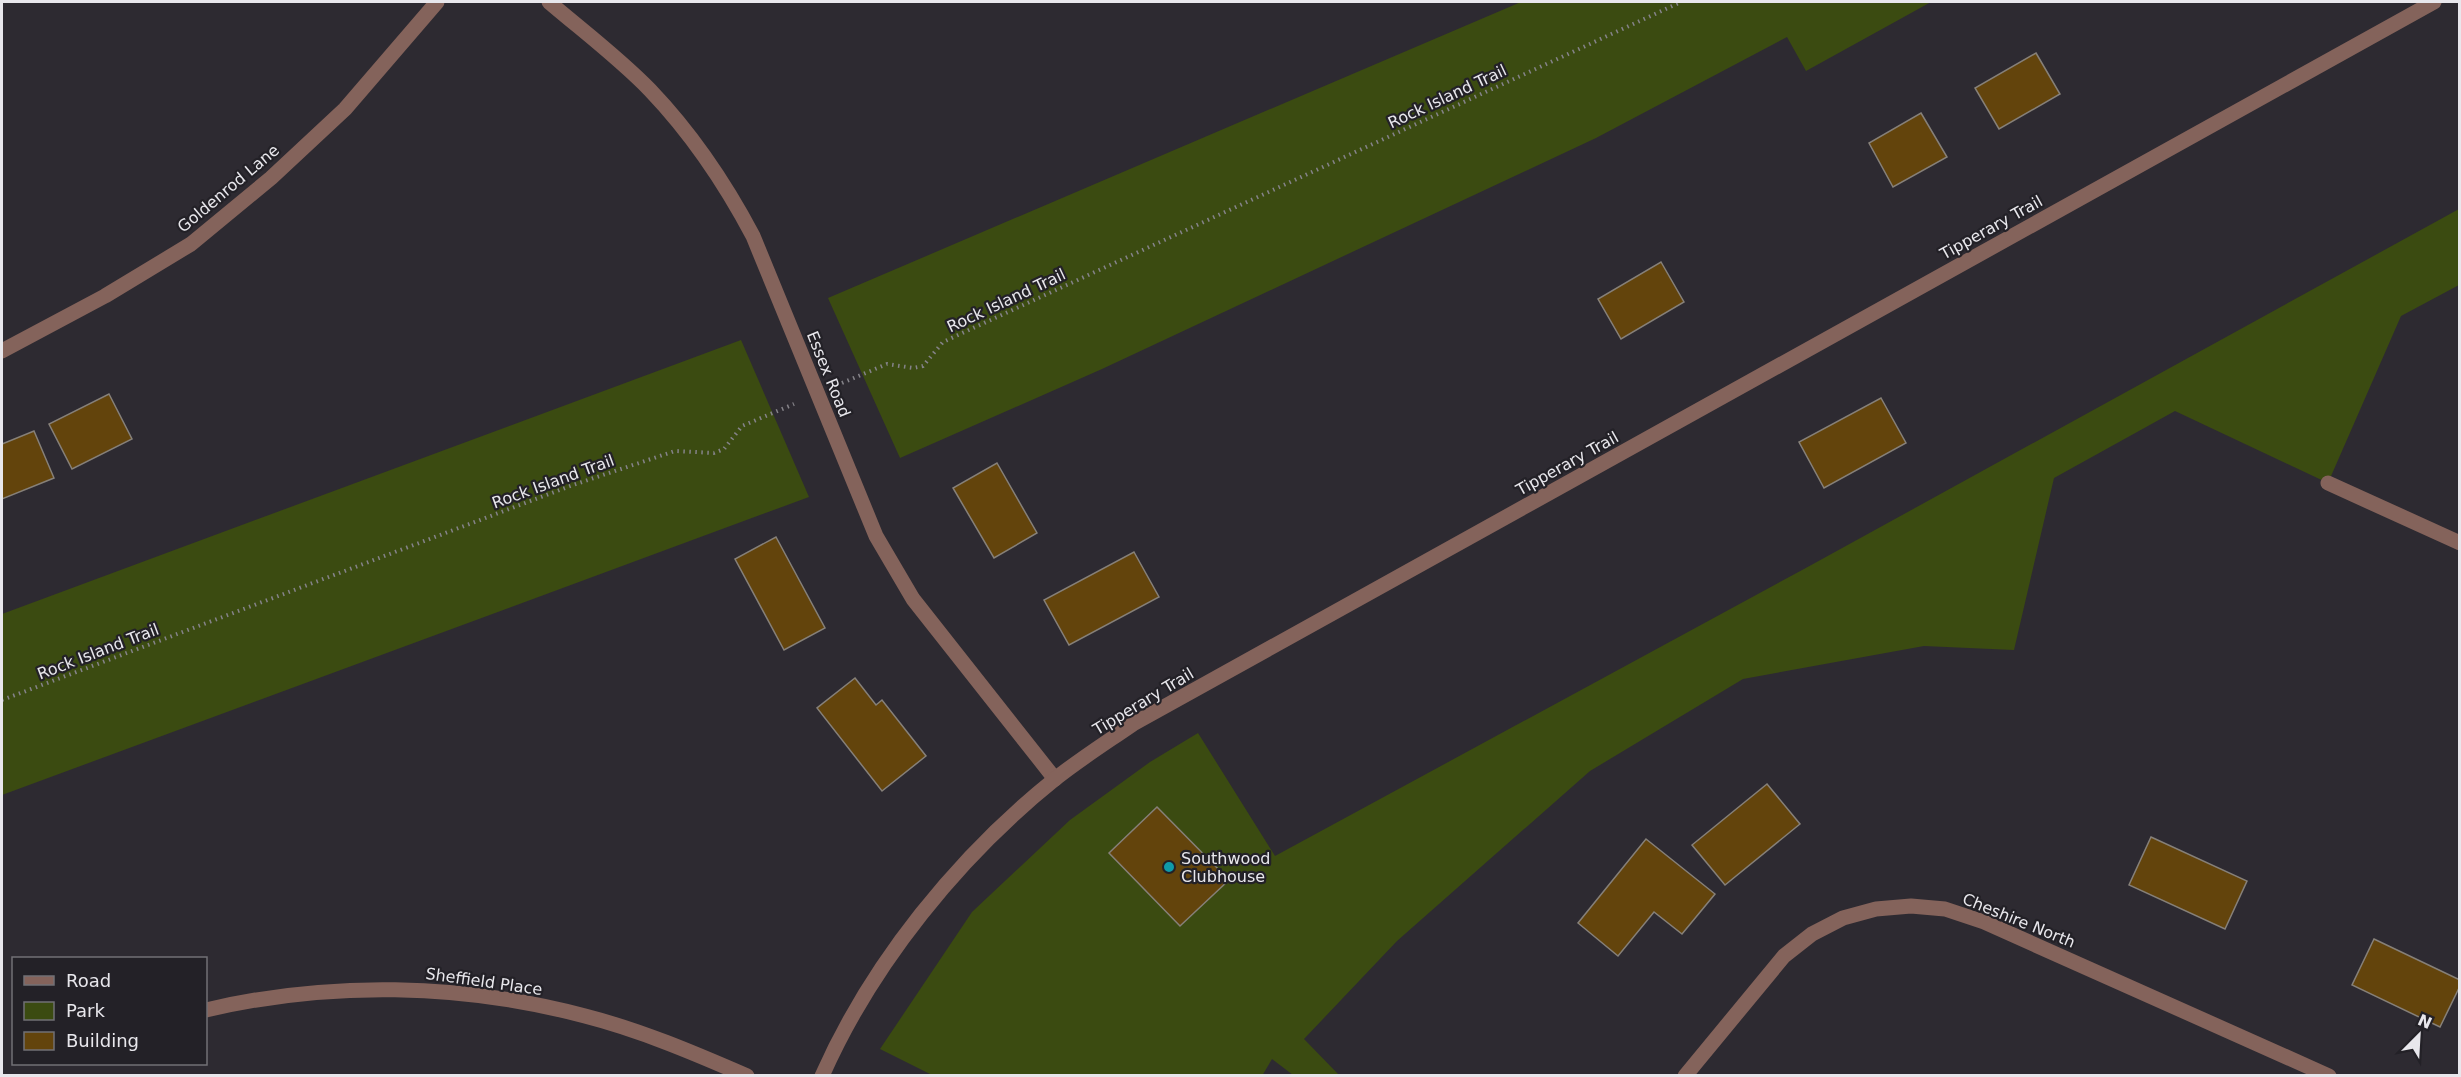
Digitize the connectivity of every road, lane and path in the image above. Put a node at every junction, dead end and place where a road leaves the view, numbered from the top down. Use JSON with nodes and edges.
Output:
{"nodes":[{"id":1,"x":437,"y":2,"type":"edge"},
{"id":2,"x":549,"y":2,"type":"edge"},
{"id":3,"x":1681,"y":2,"type":"edge"},
{"id":4,"x":2433,"y":2,"type":"edge"},
{"id":5,"x":2,"y":351,"type":"edge"},
{"id":6,"x":818,"y":394,"type":"junction"},
{"id":7,"x":2328,"y":483,"type":"dead end"},
{"id":8,"x":2460,"y":543,"type":"edge"},
{"id":9,"x":2,"y":700,"type":"edge"},
{"id":10,"x":1055,"y":779,"type":"junction"},
{"id":11,"x":207,"y":1010,"type":"edge"},
{"id":12,"x":747,"y":1076,"type":"edge"},
{"id":13,"x":822,"y":1076,"type":"edge"},
{"id":14,"x":1685,"y":1076,"type":"edge"},
{"id":15,"x":2329,"y":1076,"type":"edge"}],
"edges":[{"from":1,"to":5,"type":"street","name":"Goldenrod Lane"},
{"from":2,"to":6,"type":"street","name":"Essex Road"},
{"from":3,"to":6,"type":"path","name":"Rock Island Trail"},
{"from":4,"to":10,"type":"street","name":"Tipperary Trail"},
{"from":6,"to":9,"type":"path","name":"Rock Island Trail"},
{"from":6,"to":10,"type":"street","name":"Essex Road"},
{"from":7,"to":8,"type":"street"},
{"from":10,"to":13,"type":"street","name":"Tipperary Trail"},
{"from":11,"to":12,"type":"street","name":"Sheffield Place"},
{"from":14,"to":15,"type":"street","name":"Cheshire North"}]}
